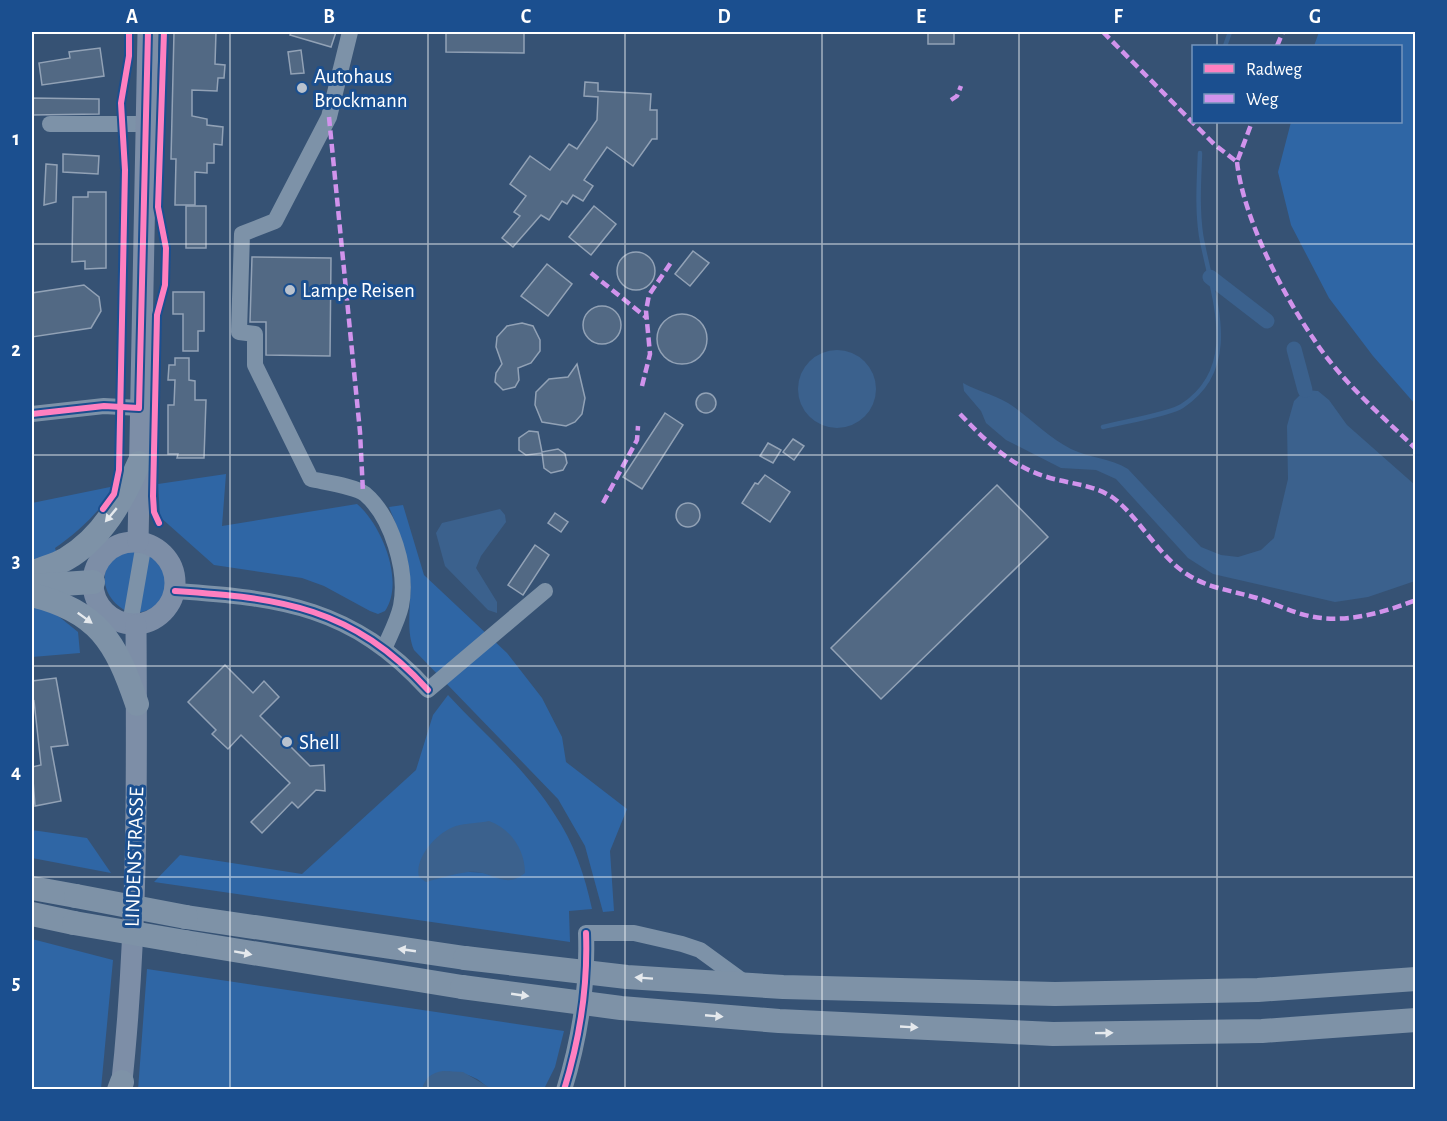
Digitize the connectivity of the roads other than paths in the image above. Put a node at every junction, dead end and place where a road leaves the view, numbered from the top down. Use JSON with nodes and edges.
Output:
{"nodes":[{"id":1,"x":148,"y":32,"type":"edge"},
{"id":2,"x":350,"y":32,"type":"edge"},
{"id":3,"x":50,"y":124,"type":"dead end"},
{"id":4,"x":146,"y":124,"type":"junction"},
{"id":5,"x":139,"y":408,"type":"junction"},
{"id":6,"x":32,"y":414,"type":"edge"},
{"id":7,"x":139,"y":464,"type":"junction"},
{"id":8,"x":141,"y":542,"type":"junction"},
{"id":9,"x":32,"y":573,"type":"edge"},
{"id":10,"x":93,"y":582,"type":"junction"},
{"id":11,"x":32,"y":585,"type":"edge"},
{"id":12,"x":175,"y":591,"type":"junction"},
{"id":13,"x":545,"y":591,"type":"dead end"},
{"id":14,"x":32,"y":595,"type":"edge"},
{"id":15,"x":133,"y":625,"type":"junction"},
{"id":16,"x":384,"y":649,"type":"junction"},
{"id":17,"x":137,"y":704,"type":"junction"},
{"id":18,"x":32,"y":888,"type":"edge"},
{"id":19,"x":32,"y":914,"type":"edge"},
{"id":20,"x":1416,"y":979,"type":"edge"},
{"id":21,"x":1416,"y":989,"type":"edge"},
{"id":22,"x":1416,"y":1020,"type":"edge"},
{"id":23,"x":120,"y":1087,"type":"edge"},
{"id":24,"x":564,"y":1089,"type":"edge"}],
"edges":[{"from":1,"to":4,"type":"main road"},
{"from":2,"to":16,"type":"street"},
{"from":3,"to":4,"type":"street"},
{"from":4,"to":5,"type":"main road"},
{"from":5,"to":6,"type":"street"},
{"from":5,"to":7,"type":"main road"},
{"from":7,"to":8,"type":"main road"},
{"from":7,"to":9,"type":"highway","one_way":true},
{"from":8,"to":10,"type":"main road"},
{"from":8,"to":12,"type":"main road"},
{"from":8,"to":15,"type":"street"},
{"from":10,"to":11,"type":"highway"},
{"from":10,"to":15,"type":"main road"},
{"from":12,"to":15,"type":"main road"},
{"from":12,"to":16,"type":"street"},
{"from":13,"to":16,"type":"street"},
{"from":14,"to":17,"type":"highway","one_way":true},
{"from":15,"to":17,"type":"main road","name":"LINDENSTRASSE"},
{"from":17,"to":23,"type":"main road","name":"LINDENSTRASSE"},
{"from":20,"to":18,"type":"highway","one_way":true,"bridge":true},
{"from":19,"to":22,"type":"highway","one_way":true,"bridge":true},
{"from":21,"to":24,"type":"street"}]}
